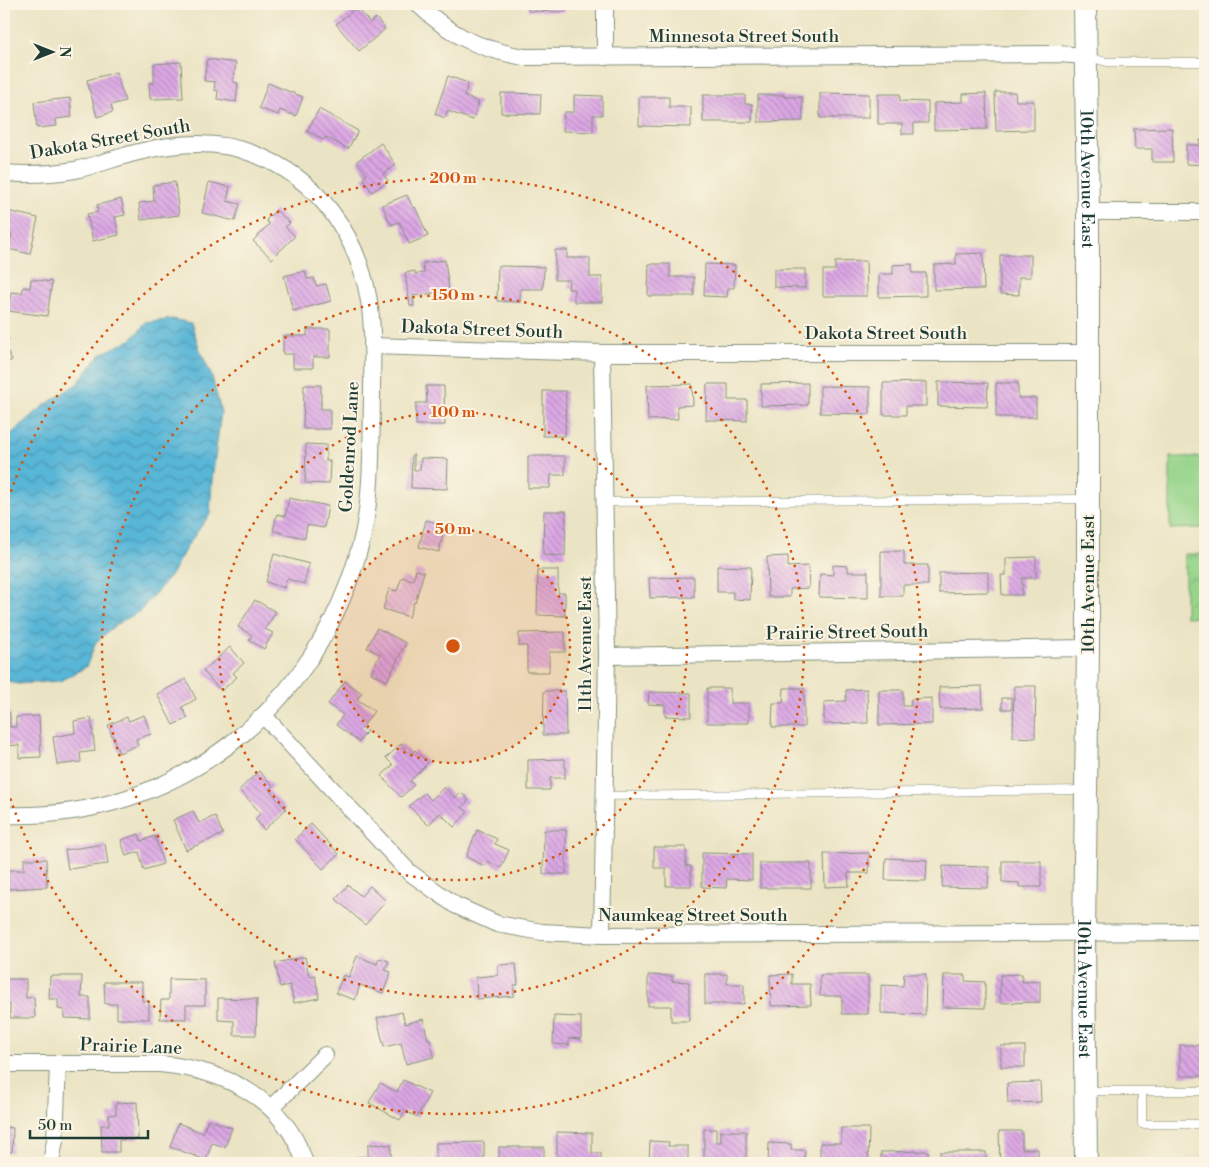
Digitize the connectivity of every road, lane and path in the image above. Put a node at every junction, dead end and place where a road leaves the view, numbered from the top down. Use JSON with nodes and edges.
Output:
{"nodes":[{"id":1,"x":418,"y":4,"type":"edge"},
{"id":2,"x":605,"y":4,"type":"edge"},
{"id":3,"x":1085,"y":4,"type":"edge"},
{"id":4,"x":1085,"y":56,"type":"junction"},
{"id":5,"x":605,"y":57,"type":"junction"},
{"id":6,"x":1205,"y":62,"type":"edge"},
{"id":7,"x":4,"y":173,"type":"edge"},
{"id":8,"x":1088,"y":212,"type":"junction"},
{"id":9,"x":1205,"y":212,"type":"edge"},
{"id":10,"x":372,"y":346,"type":"junction"},
{"id":11,"x":602,"y":353,"type":"junction"},
{"id":12,"x":1088,"y":353,"type":"junction"},
{"id":13,"x":1088,"y":499,"type":"junction"},
{"id":14,"x":604,"y":502,"type":"junction"},
{"id":15,"x":1088,"y":648,"type":"junction"},
{"id":16,"x":606,"y":656,"type":"junction"},
{"id":17,"x":264,"y":716,"type":"junction"},
{"id":18,"x":1086,"y":790,"type":"junction"},
{"id":19,"x":604,"y":796,"type":"junction"},
{"id":20,"x":4,"y":815,"type":"edge"},
{"id":21,"x":1205,"y":932,"type":"edge"},
{"id":22,"x":1084,"y":933,"type":"junction"},
{"id":23,"x":602,"y":936,"type":"junction"},
{"id":24,"x":326,"y":1055,"type":"dead end"},
{"id":25,"x":4,"y":1064,"type":"edge"},
{"id":26,"x":58,"y":1064,"type":"junction"},
{"id":27,"x":1205,"y":1091,"type":"edge"},
{"id":28,"x":1085,"y":1092,"type":"junction"},
{"id":29,"x":1142,"y":1092,"type":"junction"},
{"id":30,"x":271,"y":1108,"type":"junction"},
{"id":31,"x":1205,"y":1124,"type":"edge"},
{"id":32,"x":51,"y":1163,"type":"edge"},
{"id":33,"x":305,"y":1163,"type":"edge"},
{"id":34,"x":1086,"y":1163,"type":"edge"}],
"edges":[{"from":1,"to":5,"type":"street","name":"Minnesota Street South"},
{"from":2,"to":5,"type":"street"},
{"from":3,"to":4,"type":"main road","name":"10th Avenue East"},
{"from":4,"to":5,"type":"street","name":"Minnesota Street South"},
{"from":4,"to":6,"type":"lane"},
{"from":4,"to":8,"type":"main road","name":"10th Avenue East"},
{"from":7,"to":10,"type":"street","name":"Dakota Street South"},
{"from":8,"to":9,"type":"street"},
{"from":8,"to":12,"type":"main road","name":"10th Avenue East"},
{"from":10,"to":11,"type":"street","name":"Dakota Street South"},
{"from":10,"to":17,"type":"street","name":"Goldenrod Lane"},
{"from":11,"to":12,"type":"street","name":"Dakota Street South"},
{"from":11,"to":14,"type":"street","name":"11th Avenue East"},
{"from":12,"to":13,"type":"main road","name":"10th Avenue East"},
{"from":13,"to":14,"type":"lane"},
{"from":13,"to":15,"type":"main road","name":"10th Avenue East"},
{"from":14,"to":16,"type":"street","name":"11th Avenue East"},
{"from":15,"to":16,"type":"street","name":"Prairie Street South"},
{"from":15,"to":18,"type":"main road","name":"10th Avenue East"},
{"from":16,"to":19,"type":"street","name":"11th Avenue East"},
{"from":17,"to":20,"type":"street","name":"Goldenrod Lane"},
{"from":17,"to":23,"type":"street","name":"Naumkeag Street South"},
{"from":18,"to":19,"type":"lane"},
{"from":18,"to":22,"type":"main road","name":"10th Avenue East"},
{"from":19,"to":23,"type":"street","name":"11th Avenue East"},
{"from":21,"to":22,"type":"street","name":"Naumkeag Street South"},
{"from":22,"to":23,"type":"street","name":"Naumkeag Street South"},
{"from":22,"to":28,"type":"main road","name":"10th Avenue East"},
{"from":24,"to":30,"type":"street"},
{"from":25,"to":26,"type":"street","name":"Prairie Lane"},
{"from":26,"to":30,"type":"street","name":"Prairie Lane"},
{"from":26,"to":32,"type":"street"},
{"from":27,"to":29,"type":"lane"},
{"from":28,"to":29,"type":"lane"},
{"from":28,"to":34,"type":"main road","name":"10th Avenue East"},
{"from":29,"to":31,"type":"lane"},
{"from":30,"to":33,"type":"street","name":"Prairie Lane"}]}
